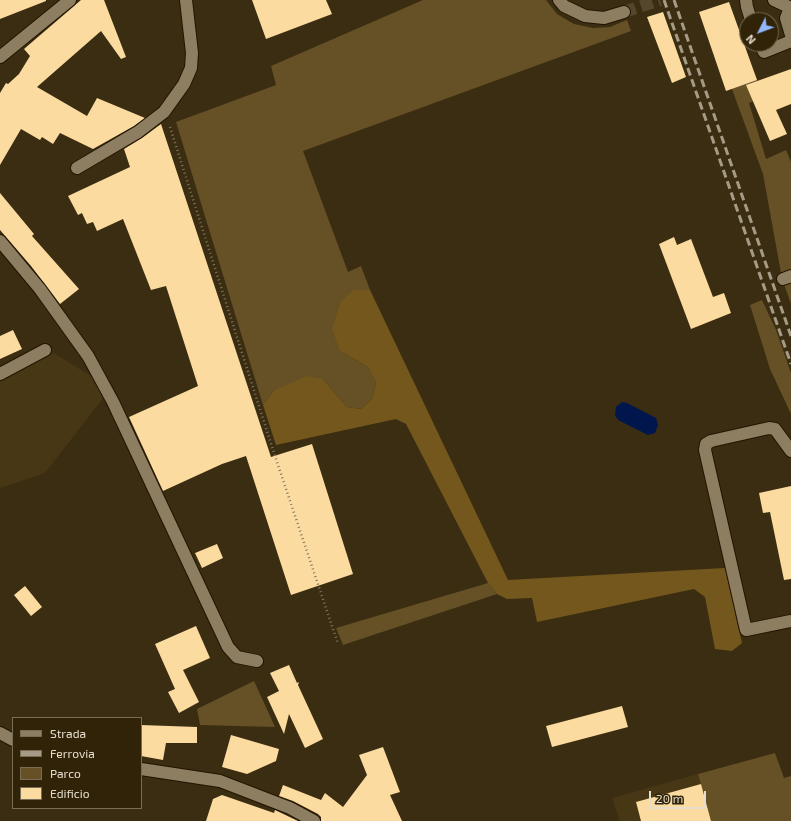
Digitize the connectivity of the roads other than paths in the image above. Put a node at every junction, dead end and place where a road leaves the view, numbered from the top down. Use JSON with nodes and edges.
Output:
{"nodes":[{"id":1,"x":70,"y":0,"type":"edge"},
{"id":2,"x":186,"y":0,"type":"edge"},
{"id":3,"x":559,"y":0,"type":"edge"},
{"id":4,"x":746,"y":0,"type":"edge"},
{"id":5,"x":774,"y":0,"type":"edge"},
{"id":6,"x":791,"y":8,"type":"edge"},
{"id":7,"x":624,"y":12,"type":"tunnel mouth"},
{"id":8,"x":749,"y":12,"type":"edge"},
{"id":9,"x":791,"y":35,"type":"edge"},
{"id":10,"x":791,"y":41,"type":"edge"},
{"id":11,"x":779,"y":46,"type":"edge"},
{"id":12,"x":0,"y":58,"type":"edge"},
{"id":13,"x":77,"y":168,"type":"dead end"},
{"id":14,"x":0,"y":241,"type":"edge"},
{"id":15,"x":45,"y":350,"type":"dead end"},
{"id":16,"x":0,"y":374,"type":"edge"},
{"id":17,"x":791,"y":451,"type":"edge"},
{"id":18,"x":791,"y":621,"type":"edge"},
{"id":19,"x":257,"y":661,"type":"dead end"},
{"id":20,"x":0,"y":733,"type":"edge"},
{"id":21,"x":12,"y":739,"type":"edge"},
{"id":22,"x":142,"y":769,"type":"edge"},
{"id":23,"x":314,"y":821,"type":"edge"}],
"edges":[{"from":1,"to":12,"type":"street"},
{"from":2,"to":13,"type":"street"},
{"from":3,"to":7,"type":"street"},
{"from":4,"to":8,"type":"street"},
{"from":5,"to":6,"type":"street"},
{"from":6,"to":9,"type":"street"},
{"from":10,"to":11,"type":"street"},
{"from":14,"to":19,"type":"street"},
{"from":15,"to":16,"type":"street"},
{"from":17,"to":18,"type":"street"},
{"from":20,"to":21,"type":"street"},
{"from":22,"to":23,"type":"street"}]}
